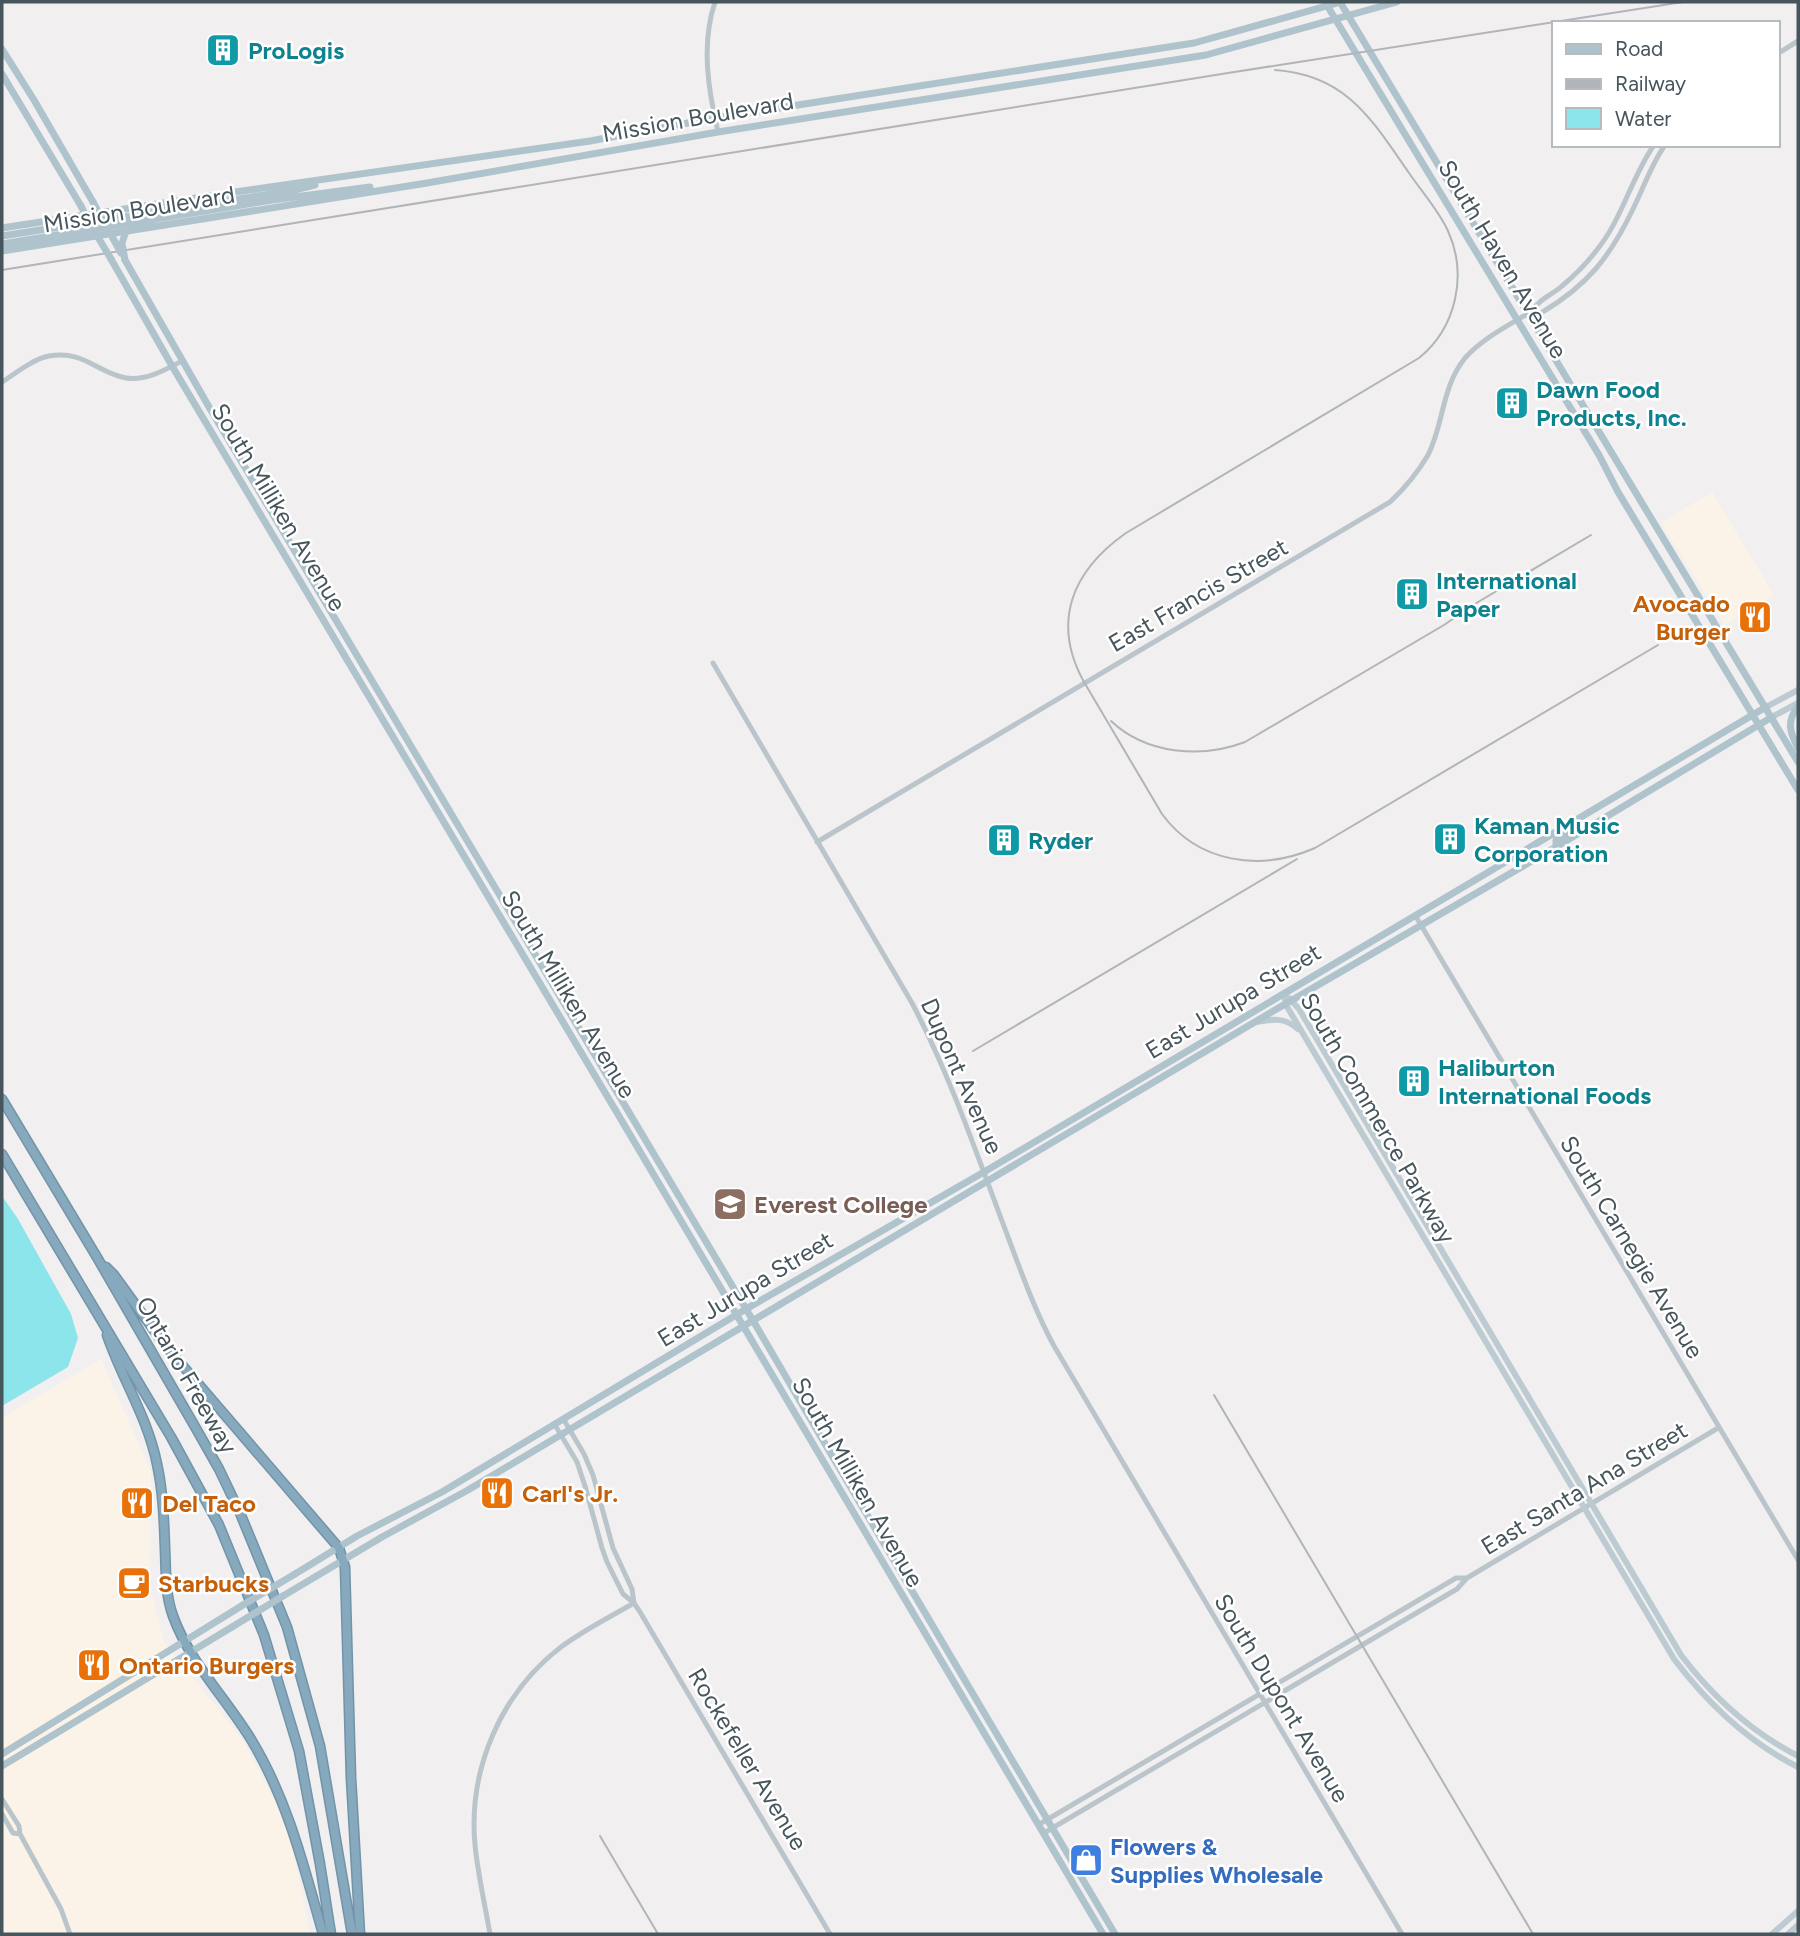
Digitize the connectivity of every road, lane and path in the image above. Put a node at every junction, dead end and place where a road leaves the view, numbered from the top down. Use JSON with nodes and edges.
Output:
{"nodes":[{"id":1,"x":715,"y":2,"type":"edge"},
{"id":2,"x":1341,"y":2,"type":"edge"},
{"id":3,"x":1397,"y":2,"type":"edge"},
{"id":4,"x":1326,"y":4,"type":"edge"},
{"id":5,"x":1348,"y":15,"type":"junction"},
{"id":6,"x":1335,"y":19,"type":"junction"},
{"id":7,"x":1798,"y":41,"type":"edge"},
{"id":8,"x":2,"y":50,"type":"edge"},
{"id":9,"x":1779,"y":53,"type":"edge"},
{"id":10,"x":2,"y":74,"type":"edge"},
{"id":11,"x":715,"y":118,"type":"junction"},
{"id":12,"x":718,"y":132,"type":"junction"},
{"id":13,"x":1653,"y":147,"type":"edge"},
{"id":14,"x":1664,"y":147,"type":"edge"},
{"id":15,"x":555,"y":161,"type":"junction"},
{"id":16,"x":347,"y":177,"type":"junction"},
{"id":17,"x":155,"y":219,"type":"junction"},
{"id":18,"x":105,"y":223,"type":"junction"},
{"id":19,"x":92,"y":225,"type":"junction"},
{"id":20,"x":2,"y":228,"type":"edge"},
{"id":21,"x":2,"y":236,"type":"edge"},
{"id":22,"x":23,"y":237,"type":"junction"},
{"id":23,"x":2,"y":244,"type":"edge"},
{"id":24,"x":2,"y":251,"type":"edge"},
{"id":25,"x":125,"y":260,"type":"junction"},
{"id":26,"x":1527,"y":314,"type":"junction"},
{"id":27,"x":1517,"y":320,"type":"junction"},
{"id":28,"x":182,"y":361,"type":"junction"},
{"id":29,"x":172,"y":366,"type":"junction"},
{"id":30,"x":2,"y":382,"type":"edge"},
{"id":31,"x":312,"y":581,"type":"junction"},
{"id":32,"x":303,"y":586,"type":"junction"},
{"id":33,"x":713,"y":663,"type":"dead end"},
{"id":34,"x":1798,"y":690,"type":"edge"},
{"id":35,"x":1798,"y":705,"type":"edge"},
{"id":36,"x":1766,"y":708,"type":"junction"},
{"id":37,"x":1754,"y":715,"type":"junction"},
{"id":38,"x":1772,"y":717,"type":"junction"},
{"id":39,"x":1760,"y":724,"type":"junction"},
{"id":40,"x":1798,"y":748,"type":"edge"},
{"id":41,"x":1798,"y":762,"type":"edge"},
{"id":42,"x":1798,"y":789,"type":"edge"},
{"id":43,"x":1602,"y":806,"type":"junction"},
{"id":44,"x":817,"y":842,"type":"junction"},
{"id":45,"x":1556,"y":847,"type":"junction"},
{"id":46,"x":1528,"y":849,"type":"junction"},
{"id":47,"x":1487,"y":887,"type":"junction"},
{"id":48,"x":1415,"y":915,"type":"junction"},
{"id":49,"x":1421,"y":926,"type":"junction"},
{"id":50,"x":1284,"y":994,"type":"junction"},
{"id":51,"x":1289,"y":1002,"type":"junction"},
{"id":52,"x":1255,"y":1023,"type":"junction"},
{"id":53,"x":1304,"y":1036,"type":"junction"},
{"id":54,"x":2,"y":1099,"type":"edge"},
{"id":55,"x":2,"y":1154,"type":"edge"},
{"id":56,"x":984,"y":1172,"type":"junction"},
{"id":57,"x":988,"y":1182,"type":"junction"},
{"id":58,"x":98,"y":1259,"type":"junction"},
{"id":59,"x":746,"y":1309,"type":"junction"},
{"id":60,"x":736,"y":1315,"type":"junction"},
{"id":61,"x":102,"y":1319,"type":"junction"},
{"id":62,"x":754,"y":1321,"type":"junction"},
{"id":63,"x":743,"y":1327,"type":"junction"},
{"id":64,"x":564,"y":1420,"type":"junction"},
{"id":65,"x":555,"y":1425,"type":"junction"},
{"id":66,"x":1718,"y":1428,"type":"junction"},
{"id":67,"x":570,"y":1429,"type":"junction"},
{"id":68,"x":561,"y":1434,"type":"junction"},
{"id":69,"x":1132,"y":1479,"type":"joint"},
{"id":70,"x":1591,"y":1504,"type":"junction"},
{"id":71,"x":1584,"y":1508,"type":"junction"},
{"id":72,"x":339,"y":1548,"type":"junction"},
{"id":73,"x":344,"y":1560,"type":"junction"},
{"id":74,"x":1798,"y":1560,"type":"edge"},
{"id":75,"x":1466,"y":1578,"type":"junction"},
{"id":76,"x":634,"y":1602,"type":"junction"},
{"id":77,"x":183,"y":1641,"type":"junction"},
{"id":78,"x":189,"y":1652,"type":"junction"},
{"id":79,"x":1259,"y":1695,"type":"junction"},
{"id":80,"x":1264,"y":1703,"type":"junction"},
{"id":81,"x":2,"y":1754,"type":"edge"},
{"id":82,"x":1798,"y":1756,"type":"edge"},
{"id":83,"x":2,"y":1766,"type":"edge"},
{"id":84,"x":1798,"y":1767,"type":"edge"},
{"id":85,"x":2,"y":1799,"type":"edge"},
{"id":86,"x":2,"y":1814,"type":"edge"},
{"id":87,"x":1048,"y":1819,"type":"junction"},
{"id":88,"x":1038,"y":1825,"type":"junction"},
{"id":89,"x":1053,"y":1828,"type":"junction"},
{"id":90,"x":1044,"y":1833,"type":"junction"},
{"id":91,"x":20,"y":1834,"type":"junction"},
{"id":92,"x":1798,"y":1911,"type":"edge"},
{"id":93,"x":1798,"y":1925,"type":"edge"},
{"id":94,"x":70,"y":1934,"type":"edge"},
{"id":95,"x":323,"y":1934,"type":"edge"},
{"id":96,"x":331,"y":1934,"type":"edge"},
{"id":97,"x":352,"y":1934,"type":"edge"},
{"id":98,"x":360,"y":1934,"type":"edge"},
{"id":99,"x":489,"y":1934,"type":"edge"},
{"id":100,"x":830,"y":1934,"type":"edge"},
{"id":101,"x":1102,"y":1934,"type":"edge"},
{"id":102,"x":1115,"y":1934,"type":"edge"},
{"id":103,"x":1402,"y":1934,"type":"edge"},
{"id":104,"x":1772,"y":1934,"type":"edge"},
{"id":105,"x":1788,"y":1934,"type":"edge"}],
"edges":[{"from":1,"to":11,"type":"street"},
{"from":2,"to":4,"type":"main road","name":"Mission Boulevard"},
{"from":2,"to":5,"type":"main road","name":"South Haven Avenue"},
{"from":3,"to":5,"type":"main road","name":"Mission Boulevard"},
{"from":4,"to":6,"type":"main road","name":"South Haven Avenue"},
{"from":4,"to":11,"type":"main road","name":"Mission Boulevard"},
{"from":5,"to":6,"type":"main road","name":"Mission Boulevard"},
{"from":5,"to":26,"type":"main road","name":"South Haven Avenue"},
{"from":6,"to":12,"type":"main road","name":"Mission Boulevard"},
{"from":6,"to":27,"type":"main road","name":"South Haven Avenue"},
{"from":7,"to":9,"type":"street"},
{"from":8,"to":18,"type":"main road","name":"South Milliken Avenue","bridge":true},
{"from":10,"to":19,"type":"main road","name":"South Milliken Avenue","bridge":true},
{"from":11,"to":12,"type":"street"},
{"from":11,"to":16,"type":"main road","name":"Mission Boulevard"},
{"from":12,"to":15,"type":"main road","name":"Mission Boulevard"},
{"from":13,"to":14,"type":"street"},
{"from":15,"to":17,"type":"main road"},
{"from":15,"to":24,"type":"main road","name":"Mission Boulevard"},
{"from":16,"to":18,"type":"main road"},
{"from":16,"to":20,"type":"main road","name":"Mission Boulevard"},
{"from":17,"to":18,"type":"main road","bridge":true},
{"from":17,"to":25,"type":"main road","bridge":true},
{"from":18,"to":19,"type":"main road"},
{"from":18,"to":25,"type":"main road","name":"South Milliken Avenue","bridge":true},
{"from":19,"to":22,"type":"main road"},
{"from":19,"to":29,"type":"main road","name":"South Milliken Avenue","bridge":true},
{"from":21,"to":22,"type":"main road"},
{"from":22,"to":23,"type":"main road"},
{"from":25,"to":28,"type":"main road","name":"South Milliken Avenue"},
{"from":26,"to":27,"type":"street","name":"East Francis Street"},
{"from":26,"to":36,"type":"main road","name":"South Haven Avenue"},
{"from":27,"to":37,"type":"main road","name":"South Haven Avenue"},
{"from":27,"to":44,"type":"street","name":"East Francis Street"},
{"from":28,"to":29,"type":"street"},
{"from":28,"to":31,"type":"main road","name":"South Milliken Avenue"},
{"from":29,"to":30,"type":"street"},
{"from":29,"to":32,"type":"main road","name":"South Milliken Avenue"},
{"from":31,"to":32,"type":"main road"},
{"from":31,"to":59,"type":"main road","name":"South Milliken Avenue"},
{"from":32,"to":60,"type":"main road","name":"South Milliken Avenue"},
{"from":33,"to":44,"type":"street","name":"Dupont Avenue"},
{"from":34,"to":36,"type":"main road","name":"East Jurupa Street"},
{"from":35,"to":38,"type":"main road","name":"East Jurupa Street"},
{"from":35,"to":40,"type":"main road"},
{"from":36,"to":37,"type":"main road","name":"East Jurupa Street"},
{"from":36,"to":38,"type":"main road","name":"South Haven Avenue"},
{"from":37,"to":39,"type":"main road","name":"South Haven Avenue"},
{"from":37,"to":43,"type":"main road","name":"East Jurupa Street"},
{"from":38,"to":39,"type":"main road","name":"East Jurupa Street"},
{"from":38,"to":41,"type":"main road","name":"South Haven Avenue"},
{"from":39,"to":42,"type":"main road","name":"South Haven Avenue"},
{"from":39,"to":45,"type":"main road","name":"East Jurupa Street"},
{"from":43,"to":45,"type":"main road"},
{"from":43,"to":46,"type":"main road","name":"East Jurupa Street"},
{"from":44,"to":56,"type":"street","name":"Dupont Avenue"},
{"from":45,"to":47,"type":"main road","name":"East Jurupa Street"},
{"from":46,"to":47,"type":"main road"},
{"from":46,"to":48,"type":"main road","name":"East Jurupa Street"},
{"from":47,"to":49,"type":"main road","name":"East Jurupa Street"},
{"from":48,"to":49,"type":"street","name":"South Carnegie Avenue"},
{"from":48,"to":50,"type":"main road","name":"East Jurupa Street"},
{"from":49,"to":51,"type":"main road","name":"East Jurupa Street"},
{"from":49,"to":66,"type":"street","name":"South Carnegie Avenue"},
{"from":50,"to":51,"type":"main road","name":"South Commerce Parkway"},
{"from":50,"to":56,"type":"main road","name":"East Jurupa Street"},
{"from":51,"to":52,"type":"main road","name":"East Jurupa Street"},
{"from":51,"to":53,"type":"main road","name":"South Commerce Parkway"},
{"from":51,"to":70,"type":"main road","name":"South Commerce Parkway"},
{"from":52,"to":53,"type":"main road"},
{"from":52,"to":57,"type":"main road","name":"East Jurupa Street"},
{"from":53,"to":71,"type":"main road","name":"South Commerce Parkway"},
{"from":54,"to":58,"type":"highway","name":"Ontario Freeway"},
{"from":55,"to":61,"type":"highway","name":"Ontario Freeway"},
{"from":56,"to":57,"type":"street","name":"Dupont Avenue"},
{"from":56,"to":59,"type":"main road","name":"East Jurupa Street"},
{"from":57,"to":62,"type":"main road","name":"East Jurupa Street"},
{"from":57,"to":69,"type":"street","name":"Dupont Avenue"},
{"from":58,"to":72,"type":"highway"},
{"from":58,"to":97,"type":"highway","name":"Ontario Freeway"},
{"from":59,"to":60,"type":"main road","name":"East Jurupa Street"},
{"from":59,"to":62,"type":"main road","name":"South Milliken Avenue"},
{"from":60,"to":63,"type":"main road","name":"South Milliken Avenue"},
{"from":60,"to":64,"type":"main road","name":"East Jurupa Street"},
{"from":61,"to":77,"type":"highway"},
{"from":61,"to":96,"type":"highway","name":"Ontario Freeway"},
{"from":62,"to":63,"type":"main road","name":"East Jurupa Street"},
{"from":62,"to":87,"type":"main road","name":"South Milliken Avenue"},
{"from":63,"to":67,"type":"main road","name":"East Jurupa Street"},
{"from":63,"to":88,"type":"main road","name":"South Milliken Avenue"},
{"from":64,"to":65,"type":"main road","name":"East Jurupa Street"},
{"from":64,"to":67,"type":"street","name":"Rockefeller Avenue"},
{"from":65,"to":68,"type":"street","name":"Rockefeller Avenue"},
{"from":65,"to":72,"type":"main road","name":"East Jurupa Street"},
{"from":66,"to":70,"type":"street","name":"East Santa Ana Street"},
{"from":66,"to":74,"type":"street","name":"South Carnegie Avenue"},
{"from":67,"to":68,"type":"main road","name":"East Jurupa Street"},
{"from":67,"to":76,"type":"street","name":"Rockefeller Avenue"},
{"from":68,"to":73,"type":"main road","name":"East Jurupa Street"},
{"from":68,"to":76,"type":"street","name":"Rockefeller Avenue"},
{"from":69,"to":79,"type":"street","name":"South Dupont Avenue"},
{"from":70,"to":71,"type":"street","name":"East Santa Ana Street"},
{"from":70,"to":82,"type":"main road","name":"South Commerce Parkway"},
{"from":71,"to":75,"type":"street","name":"East Santa Ana Street"},
{"from":71,"to":84,"type":"main road","name":"South Commerce Parkway"},
{"from":72,"to":73,"type":"highway"},
{"from":72,"to":77,"type":"main road","name":"East Jurupa Street","bridge":true},
{"from":73,"to":78,"type":"main road","name":"East Jurupa Street","bridge":true},
{"from":73,"to":98,"type":"highway"},
{"from":75,"to":79,"type":"street","name":"East Santa Ana Street"},
{"from":75,"to":80,"type":"street","name":"East Santa Ana Street"},
{"from":76,"to":99,"type":"street"},
{"from":76,"to":100,"type":"street","name":"Rockefeller Avenue"},
{"from":77,"to":78,"type":"highway"},
{"from":77,"to":81,"type":"main road","name":"East Jurupa Street"},
{"from":78,"to":83,"type":"main road","name":"East Jurupa Street"},
{"from":78,"to":95,"type":"highway"},
{"from":79,"to":80,"type":"street","name":"South Dupont Avenue"},
{"from":79,"to":87,"type":"street","name":"East Santa Ana Street"},
{"from":80,"to":89,"type":"street","name":"East Santa Ana Street"},
{"from":80,"to":103,"type":"street","name":"South Dupont Avenue"},
{"from":85,"to":91,"type":"street"},
{"from":86,"to":91,"type":"street"},
{"from":87,"to":88,"type":"street","name":"East Santa Ana Street"},
{"from":87,"to":89,"type":"main road","name":"South Milliken Avenue"},
{"from":88,"to":90,"type":"main road","name":"South Milliken Avenue"},
{"from":89,"to":90,"type":"street","name":"East Santa Ana Street"},
{"from":89,"to":102,"type":"main road","name":"South Milliken Avenue"},
{"from":90,"to":101,"type":"main road","name":"South Milliken Avenue"},
{"from":91,"to":94,"type":"street"},
{"from":92,"to":104,"type":"main road"},
{"from":93,"to":105,"type":"main road"}]}
